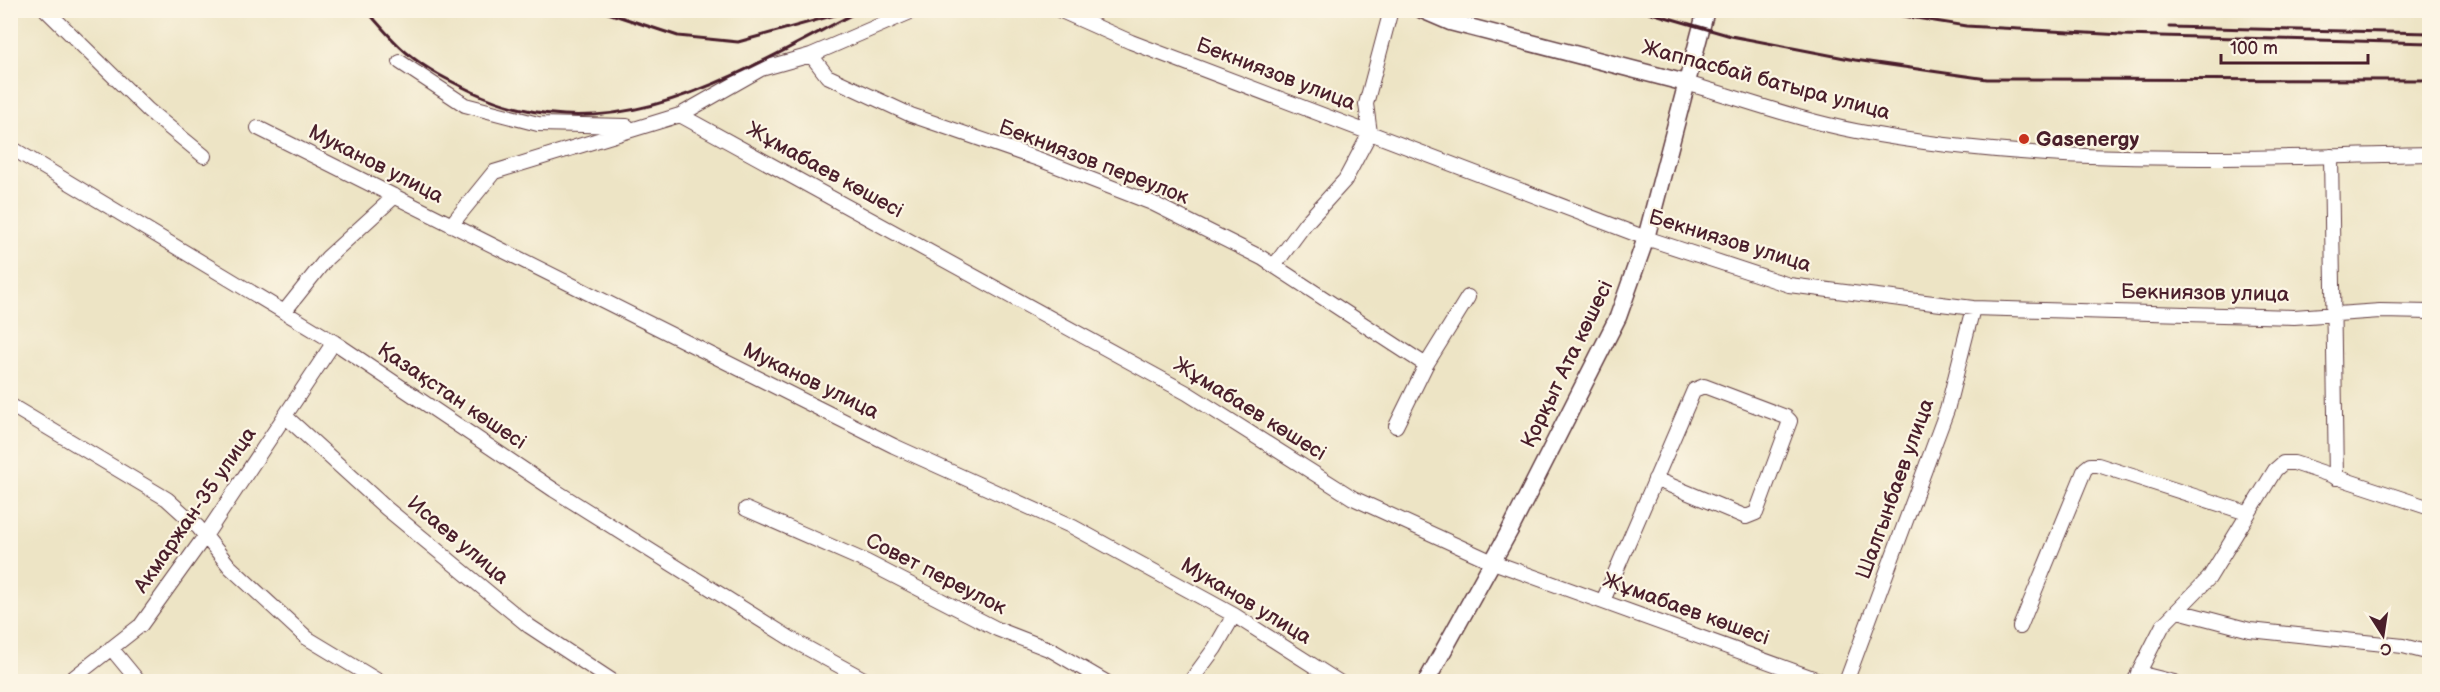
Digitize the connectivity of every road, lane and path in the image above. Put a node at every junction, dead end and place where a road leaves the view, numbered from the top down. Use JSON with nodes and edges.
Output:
{"nodes":[{"id":1,"x":46,"y":10,"type":"edge"},
{"id":2,"x":915,"y":10,"type":"edge"},
{"id":3,"x":1059,"y":10,"type":"edge"},
{"id":4,"x":1391,"y":10,"type":"edge"},
{"id":5,"x":1422,"y":10,"type":"edge"},
{"id":6,"x":1706,"y":10,"type":"edge"},
{"id":7,"x":811,"y":55,"type":"junction"},
{"id":8,"x":400,"y":62,"type":"dead end"},
{"id":9,"x":1686,"y":83,"type":"junction"},
{"id":10,"x":680,"y":115,"type":"junction"},
{"id":11,"x":641,"y":127,"type":"junction"},
{"id":12,"x":258,"y":128,"type":"dead end"},
{"id":13,"x":1370,"y":133,"type":"junction"},
{"id":14,"x":10,"y":147,"type":"edge"},
{"id":15,"x":2430,"y":154,"type":"edge"},
{"id":16,"x":204,"y":156,"type":"dead end"},
{"id":17,"x":2331,"y":156,"type":"junction"},
{"id":18,"x":395,"y":196,"type":"junction"},
{"id":19,"x":451,"y":225,"type":"junction"},
{"id":20,"x":1646,"y":238,"type":"junction"},
{"id":21,"x":1274,"y":266,"type":"junction"},
{"id":22,"x":1468,"y":297,"type":"dead end"},
{"id":23,"x":1973,"y":308,"type":"junction"},
{"id":24,"x":284,"y":312,"type":"junction"},
{"id":25,"x":2430,"y":312,"type":"edge"},
{"id":26,"x":2335,"y":314,"type":"junction"},
{"id":27,"x":334,"y":342,"type":"junction"},
{"id":28,"x":1426,"y":365,"type":"junction"},
{"id":29,"x":10,"y":405,"type":"edge"},
{"id":30,"x":285,"y":416,"type":"junction"},
{"id":31,"x":1396,"y":426,"type":"dead end"},
{"id":32,"x":2336,"y":478,"type":"junction"},
{"id":33,"x":1655,"y":479,"type":"junction"},
{"id":34,"x":2430,"y":508,"type":"edge"},
{"id":35,"x":746,"y":509,"type":"dead end"},
{"id":36,"x":2247,"y":513,"type":"junction"},
{"id":37,"x":205,"y":536,"type":"junction"},
{"id":38,"x":1493,"y":562,"type":"junction"},
{"id":39,"x":1603,"y":601,"type":"junction"},
{"id":40,"x":2178,"y":610,"type":"junction"},
{"id":41,"x":1234,"y":615,"type":"junction"},
{"id":42,"x":2020,"y":627,"type":"dead end"},
{"id":43,"x":111,"y":648,"type":"junction"},
{"id":44,"x":2430,"y":653,"type":"edge"},
{"id":45,"x":2136,"y":677,"type":"edge"},
{"id":46,"x":68,"y":681,"type":"edge"},
{"id":47,"x":139,"y":681,"type":"edge"},
{"id":48,"x":380,"y":681,"type":"edge"},
{"id":49,"x":614,"y":681,"type":"edge"},
{"id":50,"x":869,"y":681,"type":"edge"},
{"id":51,"x":1106,"y":681,"type":"edge"},
{"id":52,"x":1190,"y":681,"type":"edge"},
{"id":53,"x":1339,"y":681,"type":"edge"},
{"id":54,"x":1426,"y":681,"type":"edge"},
{"id":55,"x":1824,"y":681,"type":"edge"},
{"id":56,"x":1846,"y":681,"type":"edge"},
{"id":57,"x":2174,"y":681,"type":"edge"}],
"edges":[{"from":1,"to":16,"type":"street"},
{"from":2,"to":7,"type":"street"},
{"from":3,"to":13,"type":"street","name":"Бекниязов улица"},
{"from":4,"to":13,"type":"street"},
{"from":5,"to":9,"type":"main road","name":"Жаппасбай батыра улица"},
{"from":6,"to":9,"type":"main road","name":"Қорқыт Ата көшесі"},
{"from":7,"to":10,"type":"street"},
{"from":7,"to":21,"type":"street","name":"Бекниязов переулок"},
{"from":8,"to":11,"type":"street"},
{"from":9,"to":17,"type":"street","name":"Жаппасбай батыра улица"},
{"from":9,"to":20,"type":"main road","name":"Қорқыт Ата көшесі"},
{"from":10,"to":11,"type":"street"},
{"from":10,"to":38,"type":"street","name":"Жұмабаев көшесі"},
{"from":11,"to":19,"type":"street"},
{"from":12,"to":18,"type":"street","name":"Муканов улица"},
{"from":13,"to":20,"type":"street","name":"Бекниязов улица"},
{"from":13,"to":21,"type":"street"},
{"from":14,"to":24,"type":"street","name":"Қазақстан көшесі"},
{"from":15,"to":17,"type":"street","name":"Жаппасбай батыра улица"},
{"from":17,"to":26,"type":"street"},
{"from":18,"to":19,"type":"street","name":"Муканов улица"},
{"from":18,"to":24,"type":"street"},
{"from":19,"to":41,"type":"street","name":"Муканов улица"},
{"from":20,"to":23,"type":"street","name":"Бекниязов улица"},
{"from":20,"to":38,"type":"main road","name":"Қорқыт Ата көшесі"},
{"from":21,"to":28,"type":"street","name":"Бекниязов переулок"},
{"from":22,"to":28,"type":"street"},
{"from":23,"to":26,"type":"street","name":"Бекниязов улица"},
{"from":23,"to":56,"type":"street","name":"Шалгынбаев улица"},
{"from":24,"to":27,"type":"street","name":"Қазақстан көшесі"},
{"from":25,"to":26,"type":"street","name":"Бекниязов улица"},
{"from":26,"to":32,"type":"street"},
{"from":27,"to":30,"type":"street","name":"Акмаржан-35 улица"},
{"from":27,"to":50,"type":"street","name":"Қазақстан көшесі"},
{"from":28,"to":31,"type":"street"},
{"from":29,"to":37,"type":"street"},
{"from":30,"to":37,"type":"street","name":"Акмаржан-35 улица"},
{"from":30,"to":49,"type":"street","name":"Исаев улица"},
{"from":32,"to":34,"type":"street"},
{"from":32,"to":36,"type":"street"},
{"from":33,"to":33,"type":"street"},
{"from":33,"to":39,"type":"street"},
{"from":35,"to":51,"type":"street","name":"Совет переулок"},
{"from":36,"to":40,"type":"street"},
{"from":36,"to":42,"type":"street"},
{"from":37,"to":43,"type":"street","name":"Акмаржан-35 улица"},
{"from":37,"to":48,"type":"street"},
{"from":38,"to":39,"type":"street","name":"Жұмабаев көшесі"},
{"from":38,"to":54,"type":"main road","name":"Қорқыт Ата көшесі"},
{"from":39,"to":55,"type":"street","name":"Жұмабаев көшесі"},
{"from":40,"to":44,"type":"street"},
{"from":40,"to":45,"type":"street"},
{"from":41,"to":52,"type":"street"},
{"from":41,"to":53,"type":"street","name":"Муканов улица"},
{"from":43,"to":46,"type":"street","name":"Акмаржан-35 улица"},
{"from":43,"to":47,"type":"street"},
{"from":45,"to":57,"type":"street"}]}
